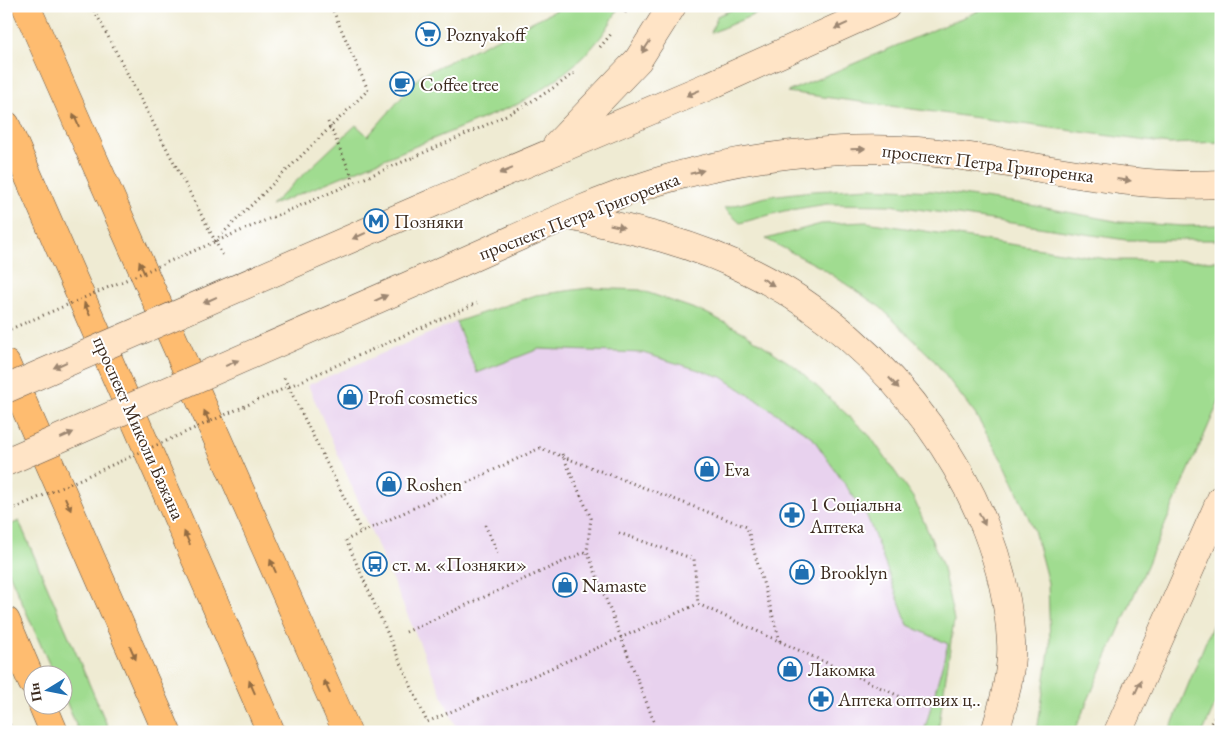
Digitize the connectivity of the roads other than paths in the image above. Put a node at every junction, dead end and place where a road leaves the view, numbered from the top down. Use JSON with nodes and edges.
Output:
{"nodes":[{"id":1,"x":26,"y":6,"type":"edge"},
{"id":2,"x":672,"y":6,"type":"edge"},
{"id":3,"x":886,"y":6,"type":"edge"},
{"id":4,"x":6,"y":125,"type":"edge"},
{"id":5,"x":551,"y":152,"type":"junction"},
{"id":6,"x":1221,"y":184,"type":"edge"},
{"id":7,"x":569,"y":216,"type":"junction"},
{"id":8,"x":6,"y":364,"type":"edge"},
{"id":9,"x":6,"y":389,"type":"edge"},
{"id":10,"x":6,"y":462,"type":"edge"},
{"id":11,"x":1221,"y":499,"type":"edge"},
{"id":12,"x":6,"y":621,"type":"edge"},
{"id":13,"x":25,"y":666,"type":"edge"},
{"id":14,"x":47,"y":716,"type":"edge"},
{"id":15,"x":54,"y":732,"type":"edge"},
{"id":16,"x":167,"y":732,"type":"edge"},
{"id":17,"x":271,"y":732,"type":"edge"},
{"id":18,"x":347,"y":732,"type":"edge"},
{"id":19,"x":995,"y":732,"type":"edge"},
{"id":20,"x":1118,"y":732,"type":"edge"}],
"edges":[{"from":18,"to":1,"type":"highway","one_way":true},
{"from":2,"to":5,"type":"main road","one_way":true},
{"from":3,"to":5,"type":"main road","one_way":true},
{"from":17,"to":4,"type":"highway","name":"проспект Миколи Бажана","one_way":true},
{"from":5,"to":9,"type":"main road","one_way":true,"bridge":true},
{"from":7,"to":6,"type":"main road","name":"проспект Петра Григоренка","one_way":true},
{"from":10,"to":7,"type":"main road","name":"проспект Петра Григоренка","one_way":true,"bridge":true},
{"from":7,"to":19,"type":"main road","one_way":true},
{"from":8,"to":16,"type":"highway","one_way":true},
{"from":20,"to":11,"type":"main road","one_way":true},
{"from":12,"to":13,"type":"highway"},
{"from":14,"to":15,"type":"highway"}]}
